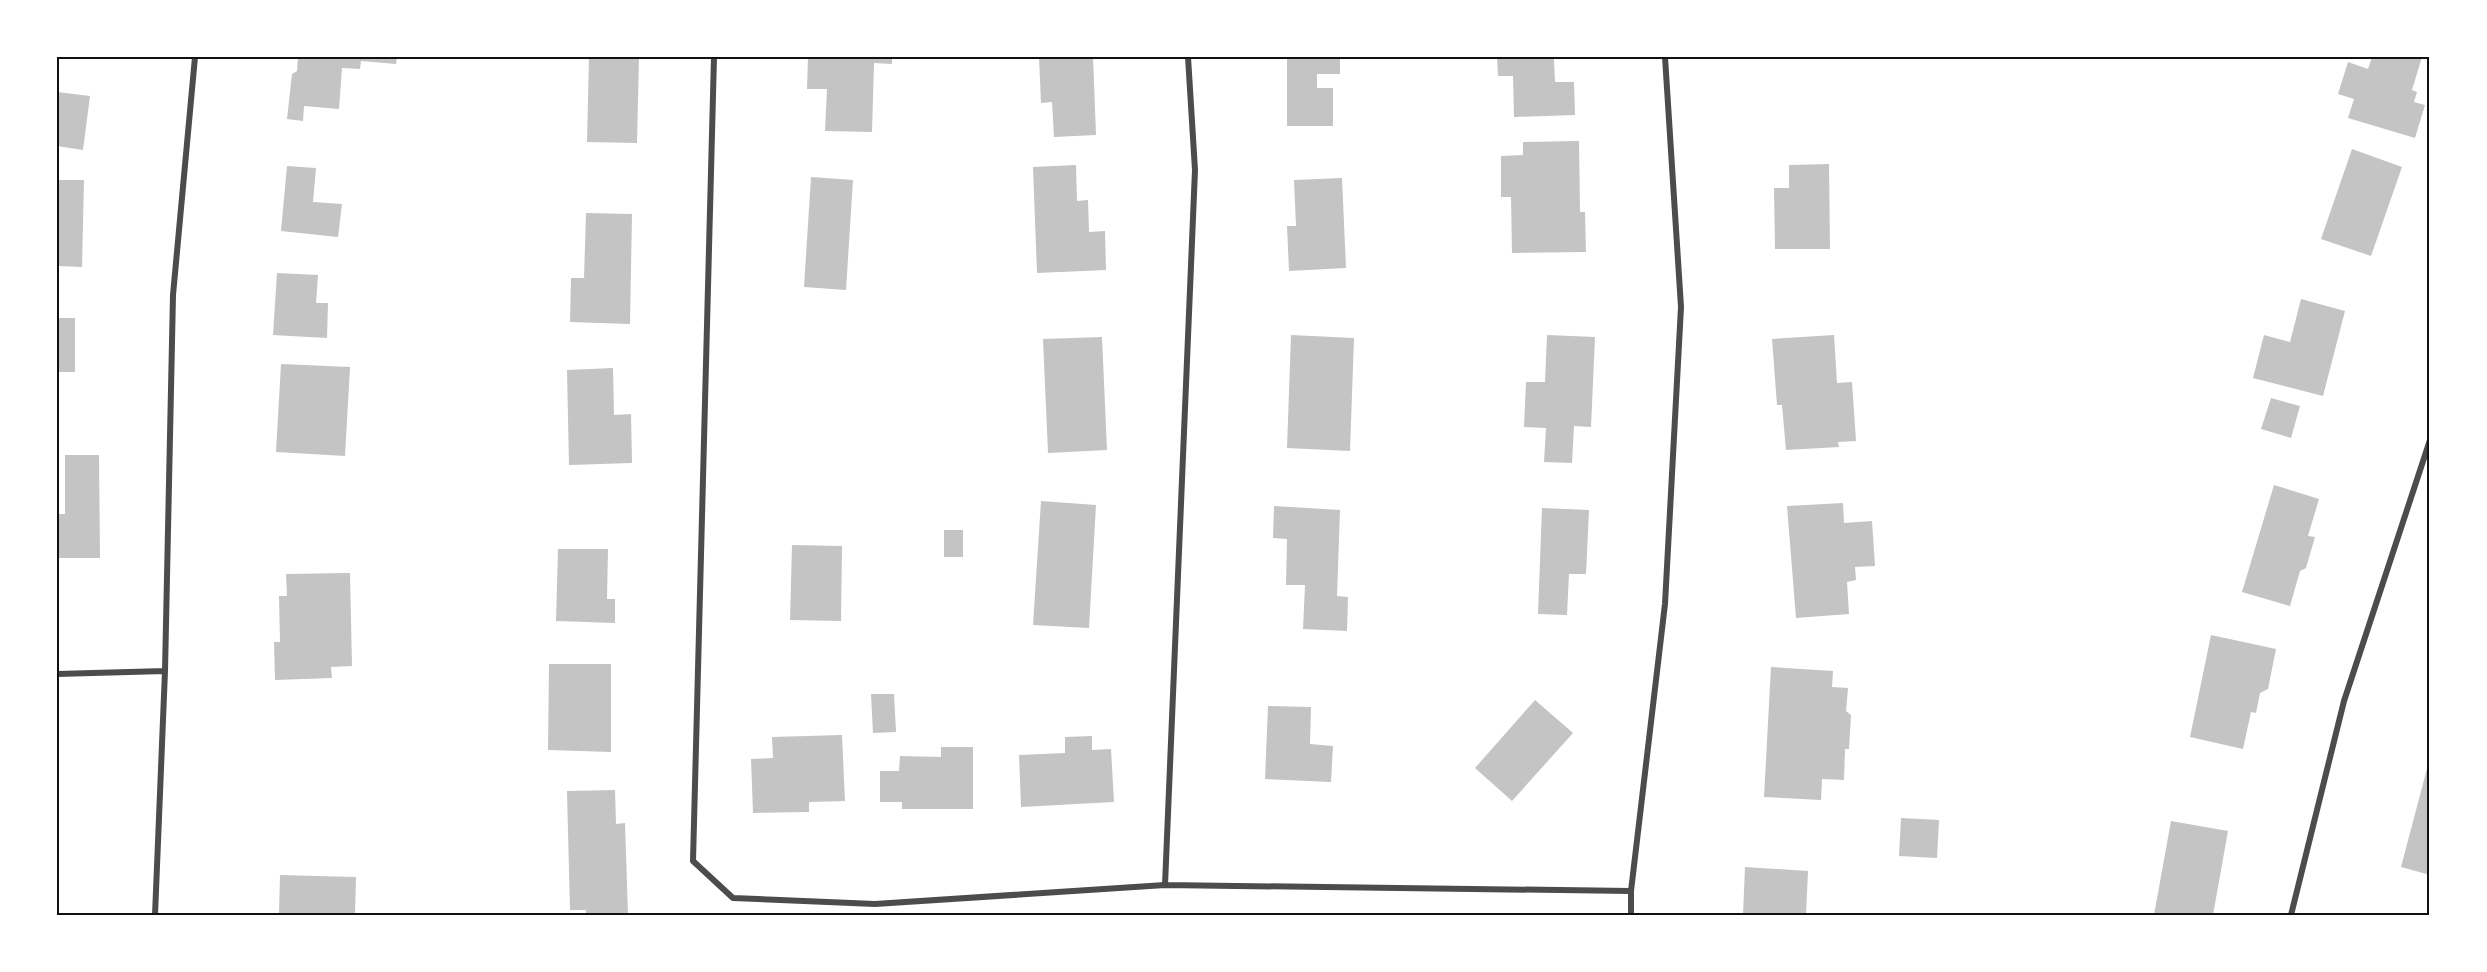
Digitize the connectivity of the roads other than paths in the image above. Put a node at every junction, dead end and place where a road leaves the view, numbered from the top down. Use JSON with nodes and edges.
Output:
{"nodes":[{"id":1,"x":195,"y":57,"type":"edge"},
{"id":2,"x":714,"y":57,"type":"edge"},
{"id":3,"x":1188,"y":57,"type":"edge"},
{"id":4,"x":1665,"y":57,"type":"edge"},
{"id":5,"x":2430,"y":441,"type":"edge"},
{"id":6,"x":165,"y":671,"type":"junction"},
{"id":7,"x":57,"y":674,"type":"edge"},
{"id":8,"x":1165,"y":885,"type":"junction"},
{"id":9,"x":1631,"y":891,"type":"junction"},
{"id":10,"x":155,"y":915,"type":"edge"},
{"id":11,"x":1630,"y":915,"type":"edge"},
{"id":12,"x":2291,"y":915,"type":"edge"}],
"edges":[{"from":1,"to":6,"type":"street"},
{"from":2,"to":8,"type":"street"},
{"from":3,"to":8,"type":"street"},
{"from":4,"to":9,"type":"street"},
{"from":5,"to":12,"type":"street"},
{"from":6,"to":7,"type":"street"},
{"from":6,"to":10,"type":"street"},
{"from":8,"to":9,"type":"street"},
{"from":9,"to":11,"type":"street"}]}
